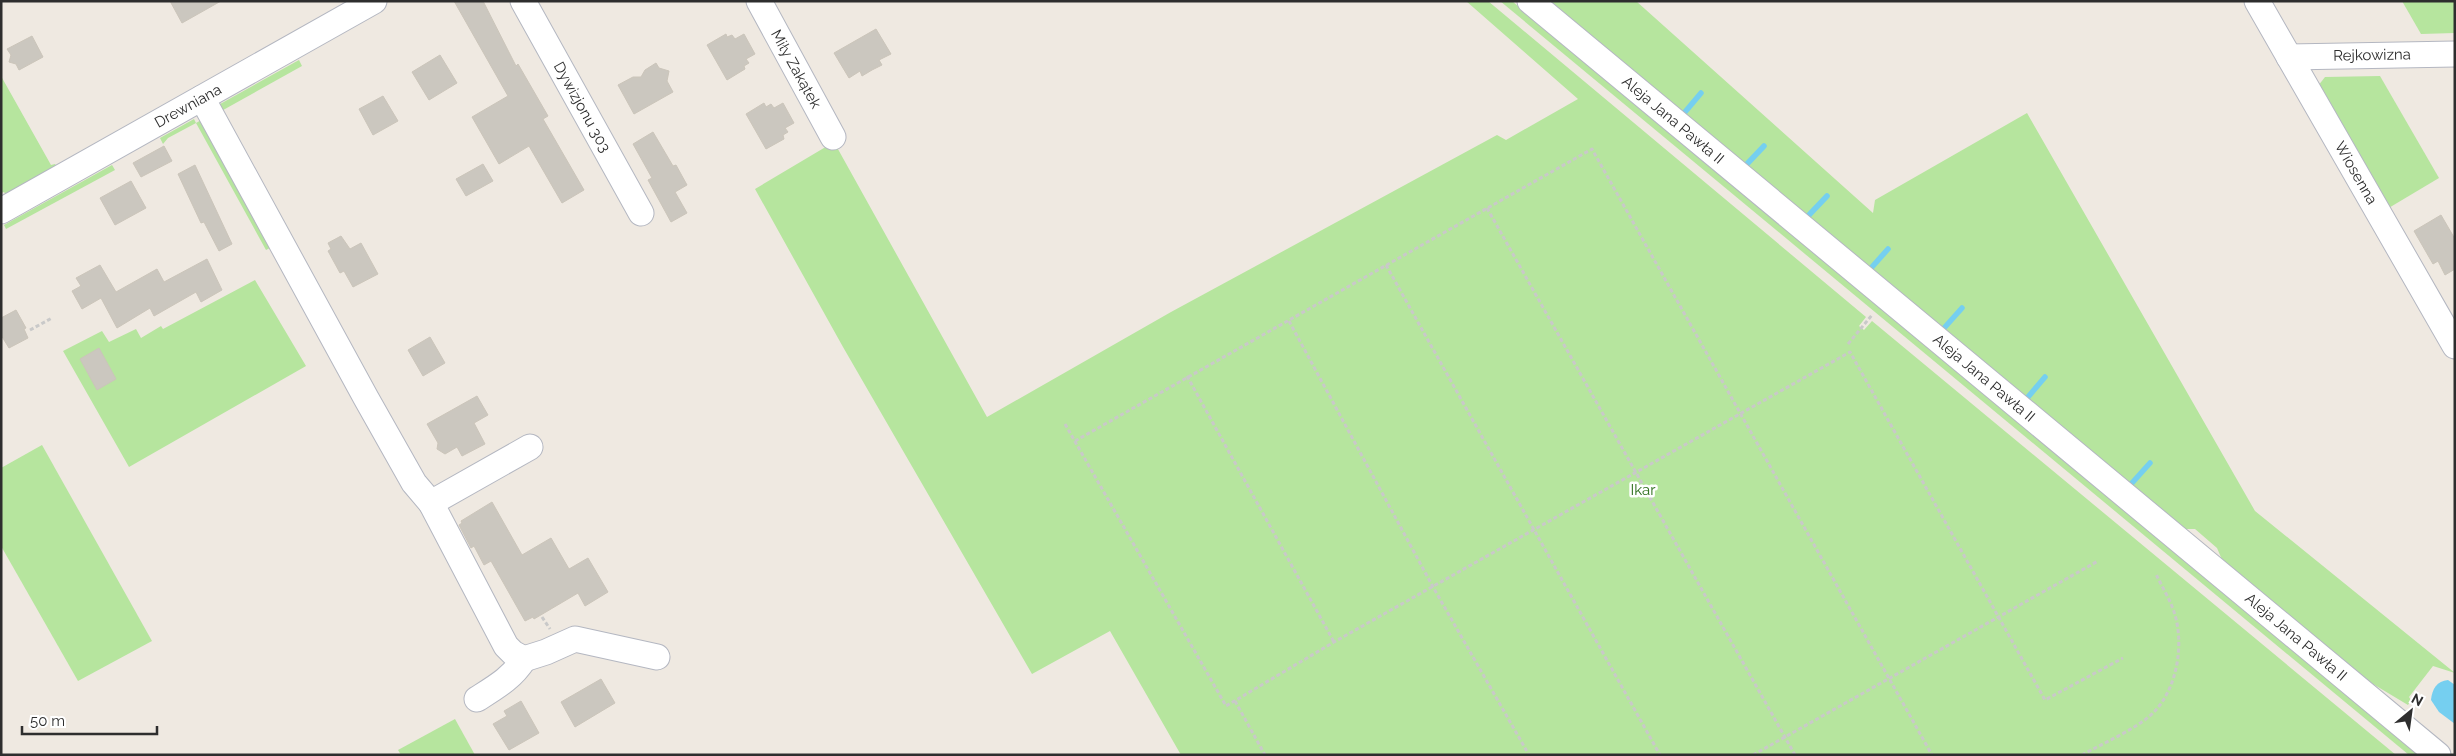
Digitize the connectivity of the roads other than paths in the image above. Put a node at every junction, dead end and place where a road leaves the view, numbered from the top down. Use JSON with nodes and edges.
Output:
{"nodes":[{"id":1,"x":374,"y":1,"type":"edge"},
{"id":2,"x":523,"y":1,"type":"edge"},
{"id":3,"x":759,"y":1,"type":"edge"},
{"id":4,"x":1530,"y":1,"type":"edge"},
{"id":5,"x":2256,"y":1,"type":"edge"},
{"id":6,"x":2455,"y":54,"type":"edge"},
{"id":7,"x":2289,"y":57,"type":"junction"},
{"id":8,"x":202,"y":98,"type":"junction"},
{"id":9,"x":833,"y":137,"type":"dead end"},
{"id":10,"x":1,"y":212,"type":"edge"},
{"id":11,"x":641,"y":212,"type":"dead end"},
{"id":12,"x":2455,"y":346,"type":"edge"},
{"id":13,"x":530,"y":447,"type":"dead end"},
{"id":14,"x":431,"y":503,"type":"junction"},
{"id":15,"x":658,"y":656,"type":"dead end"},
{"id":16,"x":524,"y":659,"type":"junction"},
{"id":17,"x":477,"y":699,"type":"dead end"},
{"id":18,"x":2438,"y":755,"type":"edge"}],
"edges":[{"from":1,"to":8,"type":"street","name":"Drewniana"},
{"from":2,"to":11,"type":"street","name":"Dywizjonu 303"},
{"from":3,"to":9,"type":"street","name":"Miły Zakątek"},
{"from":4,"to":18,"type":"street","name":"Aleja Jana Pawła II"},
{"from":5,"to":7,"type":"street","name":"Wiosenna"},
{"from":6,"to":7,"type":"street","name":"Rejkowizna"},
{"from":7,"to":12,"type":"street","name":"Wiosenna"},
{"from":8,"to":10,"type":"street","name":"Drewniana"},
{"from":8,"to":14,"type":"street"},
{"from":13,"to":14,"type":"street"},
{"from":14,"to":16,"type":"street"},
{"from":15,"to":16,"type":"street"},
{"from":16,"to":17,"type":"street"}]}
